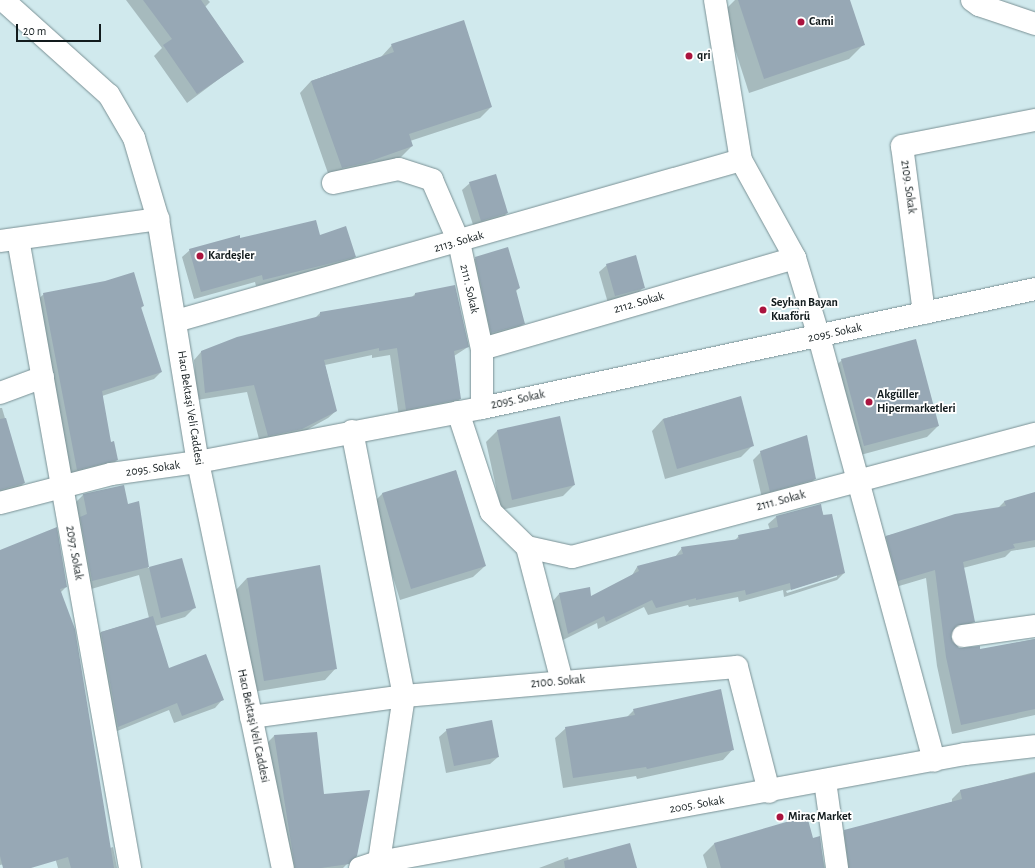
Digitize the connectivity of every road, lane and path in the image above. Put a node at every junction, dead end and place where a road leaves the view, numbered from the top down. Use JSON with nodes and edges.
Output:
{"nodes":[{"id":1,"x":3,"y":0,"type":"edge"},
{"id":2,"x":715,"y":0,"type":"edge"},
{"id":3,"x":972,"y":0,"type":"edge"},
{"id":4,"x":1035,"y":24,"type":"edge"},
{"id":5,"x":1035,"y":120,"type":"edge"},
{"id":6,"x":741,"y":160,"type":"junction"},
{"id":7,"x":334,"y":183,"type":"dead end"},
{"id":8,"x":158,"y":219,"type":"junction"},
{"id":9,"x":9,"y":240,"type":"edge"},
{"id":10,"x":459,"y":242,"type":"junction"},
{"id":11,"x":795,"y":258,"type":"junction"},
{"id":12,"x":1035,"y":289,"type":"edge"},
{"id":13,"x":924,"y":313,"type":"junction"},
{"id":14,"x":176,"y":321,"type":"junction"},
{"id":15,"x":818,"y":337,"type":"junction"},
{"id":16,"x":482,"y":349,"type":"junction"},
{"id":17,"x":42,"y":377,"type":"junction"},
{"id":18,"x":0,"y":393,"type":"edge"},
{"id":19,"x":482,"y":408,"type":"junction"},
{"id":20,"x":458,"y":412,"type":"junction"},
{"id":21,"x":352,"y":431,"type":"junction"},
{"id":22,"x":1035,"y":434,"type":"edge"},
{"id":23,"x":198,"y":462,"type":"junction"},
{"id":24,"x":858,"y":480,"type":"junction"},
{"id":25,"x":62,"y":487,"type":"junction"},
{"id":26,"x":0,"y":503,"type":"edge"},
{"id":27,"x":527,"y":547,"type":"junction"},
{"id":28,"x":1035,"y":626,"type":"edge"},
{"id":29,"x":963,"y":636,"type":"dead end"},
{"id":30,"x":562,"y":681,"type":"junction"},
{"id":31,"x":404,"y":696,"type":"junction"},
{"id":32,"x":251,"y":717,"type":"junction"},
{"id":33,"x":1035,"y":746,"type":"edge"},
{"id":34,"x":934,"y":761,"type":"junction"},
{"id":35,"x":825,"y":781,"type":"junction"},
{"id":36,"x":769,"y":792,"type":"junction"},
{"id":37,"x":369,"y":865,"type":"edge"},
{"id":38,"x":130,"y":868,"type":"edge"},
{"id":39,"x":283,"y":868,"type":"edge"},
{"id":40,"x":837,"y":868,"type":"edge"}],
"edges":[{"from":1,"to":8,"type":"street","name":"Hacı Bektaşi Veli Caddesi"},
{"from":2,"to":6,"type":"street"},
{"from":3,"to":4,"type":"street"},
{"from":5,"to":13,"type":"street","name":"2109. Sokak"},
{"from":6,"to":10,"type":"street","name":"2113. Sokak"},
{"from":6,"to":11,"type":"street"},
{"from":7,"to":10,"type":"street","name":"2111. Sokak"},
{"from":8,"to":9,"type":"street"},
{"from":8,"to":14,"type":"street","name":"Hacı Bektaşi Veli Caddesi"},
{"from":9,"to":17,"type":"street","name":"2097. Sokak"},
{"from":10,"to":14,"type":"street","name":"2113. Sokak"},
{"from":10,"to":16,"type":"street","name":"2111. Sokak"},
{"from":11,"to":15,"type":"street"},
{"from":11,"to":16,"type":"street","name":"2112. Sokak"},
{"from":12,"to":13,"type":"street","name":"2095. Sokak"},
{"from":13,"to":15,"type":"street","name":"2095. Sokak"},
{"from":14,"to":23,"type":"street","name":"Hacı Bektaşi Veli Caddesi"},
{"from":15,"to":19,"type":"street","name":"2095. Sokak"},
{"from":15,"to":24,"type":"street"},
{"from":16,"to":19,"type":"street","name":"2111. Sokak"},
{"from":17,"to":18,"type":"street"},
{"from":17,"to":25,"type":"street","name":"2097. Sokak"},
{"from":19,"to":20,"type":"street","name":"2095. Sokak"},
{"from":20,"to":21,"type":"street","name":"2095. Sokak"},
{"from":20,"to":27,"type":"street"},
{"from":21,"to":23,"type":"street","name":"2095. Sokak"},
{"from":21,"to":31,"type":"street"},
{"from":22,"to":24,"type":"street","name":"2111. Sokak"},
{"from":23,"to":25,"type":"street","name":"2095. Sokak"},
{"from":23,"to":32,"type":"street","name":"Hacı Bektaşi Veli Caddesi"},
{"from":24,"to":27,"type":"street","name":"2111. Sokak"},
{"from":24,"to":34,"type":"street"},
{"from":25,"to":26,"type":"street","name":"2095. Sokak"},
{"from":25,"to":38,"type":"street","name":"2097. Sokak"},
{"from":27,"to":30,"type":"street"},
{"from":28,"to":29,"type":"street"},
{"from":30,"to":31,"type":"street","name":"2100. Sokak"},
{"from":30,"to":36,"type":"street","name":"2100. Sokak"},
{"from":31,"to":32,"type":"street","name":"2100. Sokak"},
{"from":31,"to":37,"type":"street"},
{"from":32,"to":39,"type":"street","name":"Hacı Bektaşi Veli Caddesi"},
{"from":33,"to":34,"type":"street","name":"2005. Sokak"},
{"from":34,"to":35,"type":"street","name":"2005. Sokak"},
{"from":35,"to":36,"type":"street","name":"2005. Sokak"},
{"from":35,"to":40,"type":"street"},
{"from":36,"to":37,"type":"street","name":"2005. Sokak"}]}
